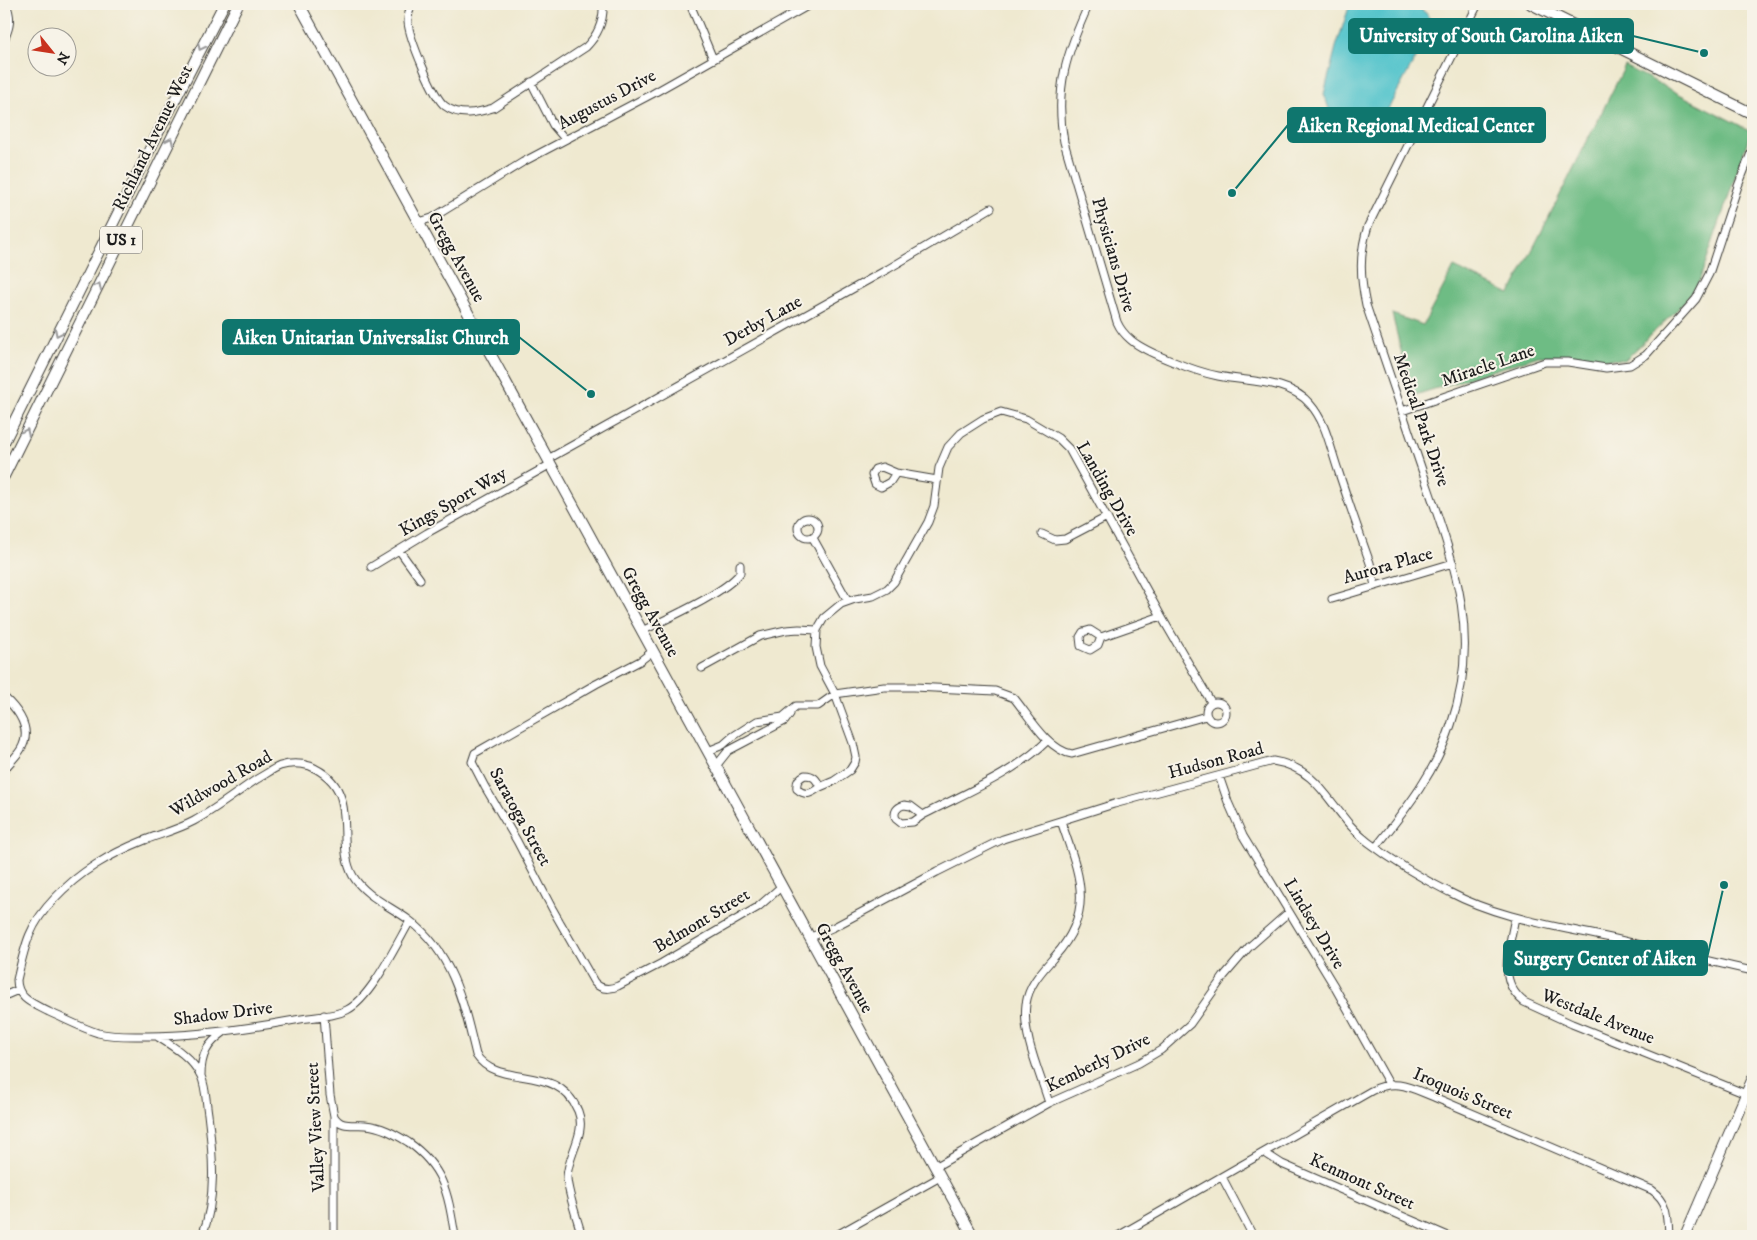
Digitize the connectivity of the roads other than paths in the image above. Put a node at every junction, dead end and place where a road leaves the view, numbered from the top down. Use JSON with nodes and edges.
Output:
{"nodes":[{"id":1,"x":6,"y":4,"type":"edge"},
{"id":2,"x":224,"y":4,"type":"edge"},
{"id":3,"x":238,"y":4,"type":"edge"},
{"id":4,"x":299,"y":4,"type":"edge"},
{"id":5,"x":412,"y":4,"type":"edge"},
{"id":6,"x":603,"y":4,"type":"edge"},
{"id":7,"x":690,"y":4,"type":"edge"},
{"id":8,"x":811,"y":4,"type":"edge"},
{"id":9,"x":1089,"y":4,"type":"edge"},
{"id":10,"x":1478,"y":4,"type":"edge"},
{"id":11,"x":1531,"y":4,"type":"edge"},
{"id":12,"x":4,"y":40,"type":"edge"},
{"id":13,"x":714,"y":59,"type":"junction"},
{"id":14,"x":531,"y":82,"type":"junction"},
{"id":15,"x":1753,"y":114,"type":"edge"},
{"id":16,"x":565,"y":139,"type":"junction"},
{"id":17,"x":1753,"y":148,"type":"edge"},
{"id":18,"x":991,"y":208,"type":"dead end"},
{"id":19,"x":419,"y":222,"type":"junction"},
{"id":20,"x":1402,"y":411,"type":"junction"},
{"id":21,"x":4,"y":442,"type":"edge"},
{"id":22,"x":549,"y":461,"type":"junction"},
{"id":23,"x":896,"y":473,"type":"dead end"},
{"id":24,"x":4,"y":476,"type":"edge"},
{"id":25,"x":937,"y":480,"type":"junction"},
{"id":26,"x":1107,"y":517,"type":"junction"},
{"id":27,"x":1042,"y":534,"type":"dead end"},
{"id":28,"x":812,"y":538,"type":"dead end"},
{"id":29,"x":399,"y":550,"type":"junction"},
{"id":30,"x":1453,"y":563,"type":"junction"},
{"id":31,"x":740,"y":565,"type":"dead end"},
{"id":32,"x":371,"y":567,"type":"dead end"},
{"id":33,"x":420,"y":579,"type":"dead end"},
{"id":34,"x":1376,"y":586,"type":"junction"},
{"id":35,"x":1332,"y":599,"type":"dead end"},
{"id":36,"x":848,"y":601,"type":"junction"},
{"id":37,"x":1161,"y":616,"type":"junction"},
{"id":38,"x":817,"y":630,"type":"junction"},
{"id":39,"x":642,"y":631,"type":"junction"},
{"id":40,"x":1101,"y":637,"type":"dead end"},
{"id":41,"x":653,"y":651,"type":"junction"},
{"id":42,"x":702,"y":668,"type":"dead end"},
{"id":43,"x":835,"y":694,"type":"junction"},
{"id":44,"x":4,"y":697,"type":"edge"},
{"id":45,"x":1211,"y":702,"type":"junction"},
{"id":46,"x":796,"y":706,"type":"junction"},
{"id":47,"x":1206,"y":716,"type":"junction"},
{"id":48,"x":1047,"y":740,"type":"junction"},
{"id":49,"x":708,"y":751,"type":"junction"},
{"id":50,"x":716,"y":766,"type":"junction"},
{"id":51,"x":4,"y":770,"type":"edge"},
{"id":52,"x":1218,"y":776,"type":"junction"},
{"id":53,"x":820,"y":787,"type":"dead end"},
{"id":54,"x":923,"y":815,"type":"dead end"},
{"id":55,"x":1062,"y":821,"type":"junction"},
{"id":56,"x":1376,"y":847,"type":"junction"},
{"id":57,"x":782,"y":886,"type":"junction"},
{"id":58,"x":1289,"y":912,"type":"junction"},
{"id":59,"x":1516,"y":917,"type":"junction"},
{"id":60,"x":410,"y":921,"type":"junction"},
{"id":61,"x":809,"y":938,"type":"junction"},
{"id":62,"x":1753,"y":971,"type":"edge"},
{"id":63,"x":635,"y":978,"type":"joint"},
{"id":64,"x":18,"y":990,"type":"junction"},
{"id":65,"x":4,"y":996,"type":"edge"},
{"id":66,"x":324,"y":1015,"type":"junction"},
{"id":67,"x":224,"y":1032,"type":"junction"},
{"id":68,"x":158,"y":1036,"type":"junction"},
{"id":69,"x":201,"y":1076,"type":"junction"},
{"id":70,"x":1753,"y":1078,"type":"edge"},
{"id":71,"x":1389,"y":1084,"type":"junction"},
{"id":72,"x":1746,"y":1094,"type":"junction"},
{"id":73,"x":1049,"y":1103,"type":"junction"},
{"id":74,"x":334,"y":1116,"type":"junction"},
{"id":75,"x":1265,"y":1153,"type":"junction"},
{"id":76,"x":934,"y":1167,"type":"junction"},
{"id":77,"x":940,"y":1177,"type":"junction"},
{"id":78,"x":1222,"y":1177,"type":"junction"},
{"id":79,"x":202,"y":1236,"type":"edge"},
{"id":80,"x":334,"y":1236,"type":"edge"},
{"id":81,"x":455,"y":1236,"type":"edge"},
{"id":82,"x":582,"y":1236,"type":"edge"},
{"id":83,"x":835,"y":1236,"type":"edge"},
{"id":84,"x":972,"y":1236,"type":"edge"},
{"id":85,"x":1118,"y":1236,"type":"edge"},
{"id":86,"x":1253,"y":1236,"type":"edge"},
{"id":87,"x":1448,"y":1236,"type":"edge"},
{"id":88,"x":1668,"y":1236,"type":"edge"},
{"id":89,"x":1685,"y":1236,"type":"edge"}],
"edges":[{"from":1,"to":12,"type":"street"},
{"from":2,"to":21,"type":"street","name":"Richland Avenue West","number":"US 1","one_way":true},
{"from":24,"to":3,"type":"street","name":"Richland Avenue West","number":"US 1","one_way":true},
{"from":4,"to":19,"type":"street","name":"Gregg Avenue"},
{"from":5,"to":14,"type":"street"},
{"from":6,"to":14,"type":"street"},
{"from":7,"to":13,"type":"street"},
{"from":8,"to":13,"type":"street","name":"Augustus Drive"},
{"from":9,"to":34,"type":"street","name":"Physicians Drive"},
{"from":10,"to":20,"type":"street","name":"Medical Park Drive"},
{"from":11,"to":15,"type":"street"},
{"from":13,"to":16,"type":"street","name":"Augustus Drive"},
{"from":14,"to":16,"type":"street"},
{"from":16,"to":19,"type":"street","name":"Augustus Drive"},
{"from":17,"to":20,"type":"street","name":"Miracle Lane"},
{"from":18,"to":22,"type":"street","name":"Derby Lane"},
{"from":19,"to":22,"type":"street","name":"Gregg Avenue"},
{"from":20,"to":30,"type":"street","name":"Medical Park Drive"},
{"from":22,"to":29,"type":"street","name":"Kings Sport Way"},
{"from":22,"to":39,"type":"street","name":"Gregg Avenue"},
{"from":23,"to":25,"type":"street"},
{"from":25,"to":26,"type":"street","name":"Landing Drive"},
{"from":25,"to":36,"type":"street","name":"Landing Drive"},
{"from":26,"to":27,"type":"street"},
{"from":26,"to":37,"type":"street","name":"Landing Drive"},
{"from":28,"to":36,"type":"street"},
{"from":29,"to":32,"type":"street","name":"Kings Sport Way"},
{"from":29,"to":33,"type":"street"},
{"from":30,"to":34,"type":"street","name":"Aurora Place"},
{"from":30,"to":56,"type":"street","name":"Medical Park Drive"},
{"from":31,"to":39,"type":"street"},
{"from":34,"to":35,"type":"street","name":"Aurora Place"},
{"from":36,"to":38,"type":"street","name":"Landing Drive"},
{"from":37,"to":40,"type":"street"},
{"from":37,"to":45,"type":"street","name":"Landing Drive"},
{"from":38,"to":42,"type":"street"},
{"from":38,"to":43,"type":"street"},
{"from":39,"to":41,"type":"street","name":"Gregg Avenue"},
{"from":41,"to":49,"type":"street","name":"Gregg Avenue"},
{"from":41,"to":63,"type":"street","name":"Saratoga Street"},
{"from":43,"to":46,"type":"street","name":"Landing Drive"},
{"from":43,"to":48,"type":"street","name":"Landing Drive"},
{"from":43,"to":53,"type":"street"},
{"from":44,"to":51,"type":"street"},
{"from":45,"to":47,"type":"street"},
{"from":45,"to":47,"type":"street","name":"Landing Drive"},
{"from":46,"to":49,"type":"street","name":"Landing Drive"},
{"from":46,"to":50,"type":"street"},
{"from":47,"to":48,"type":"street","name":"Landing Drive"},
{"from":48,"to":54,"type":"street"},
{"from":49,"to":50,"type":"street","name":"Gregg Avenue"},
{"from":50,"to":57,"type":"street","name":"Gregg Avenue"},
{"from":52,"to":55,"type":"street","name":"Hudson Road"},
{"from":52,"to":56,"type":"street","name":"Hudson Road"},
{"from":52,"to":58,"type":"street","name":"Lindsey Drive"},
{"from":55,"to":61,"type":"street","name":"Hudson Road"},
{"from":55,"to":73,"type":"street"},
{"from":56,"to":59,"type":"street","name":"Hudson Road"},
{"from":57,"to":61,"type":"street","name":"Gregg Avenue"},
{"from":57,"to":63,"type":"street","name":"Belmont Street"},
{"from":58,"to":71,"type":"street","name":"Lindsey Drive"},
{"from":58,"to":73,"type":"street","name":"Kemberly Drive"},
{"from":59,"to":62,"type":"street","name":"Hudson Road"},
{"from":59,"to":72,"type":"street","name":"Westdale Avenue"},
{"from":60,"to":64,"type":"street","name":"Wildwood Road"},
{"from":60,"to":66,"type":"street","name":"Shadow Drive"},
{"from":60,"to":82,"type":"street","name":"Wildwood Road"},
{"from":61,"to":76,"type":"street","name":"Gregg Avenue"},
{"from":64,"to":65,"type":"street"},
{"from":64,"to":68,"type":"street","name":"Shadow Drive"},
{"from":66,"to":67,"type":"street","name":"Shadow Drive"},
{"from":66,"to":74,"type":"street","name":"Valley View Street"},
{"from":67,"to":68,"type":"street","name":"Shadow Drive"},
{"from":67,"to":69,"type":"street"},
{"from":68,"to":69,"type":"street"},
{"from":69,"to":79,"type":"street"},
{"from":70,"to":72,"type":"street"},
{"from":71,"to":75,"type":"street","name":"Iroquois Street"},
{"from":71,"to":88,"type":"street","name":"Iroquois Street"},
{"from":72,"to":89,"type":"street"},
{"from":73,"to":76,"type":"street","name":"Kemberly Drive"},
{"from":74,"to":80,"type":"street","name":"Valley View Street"},
{"from":74,"to":81,"type":"street"},
{"from":75,"to":78,"type":"street","name":"Iroquois Street"},
{"from":75,"to":87,"type":"street","name":"Kenmont Street"},
{"from":76,"to":77,"type":"street","name":"Gregg Avenue"},
{"from":77,"to":83,"type":"street"},
{"from":77,"to":84,"type":"street","name":"Gregg Avenue"},
{"from":78,"to":85,"type":"street","name":"Iroquois Street"},
{"from":78,"to":86,"type":"street"}]}
